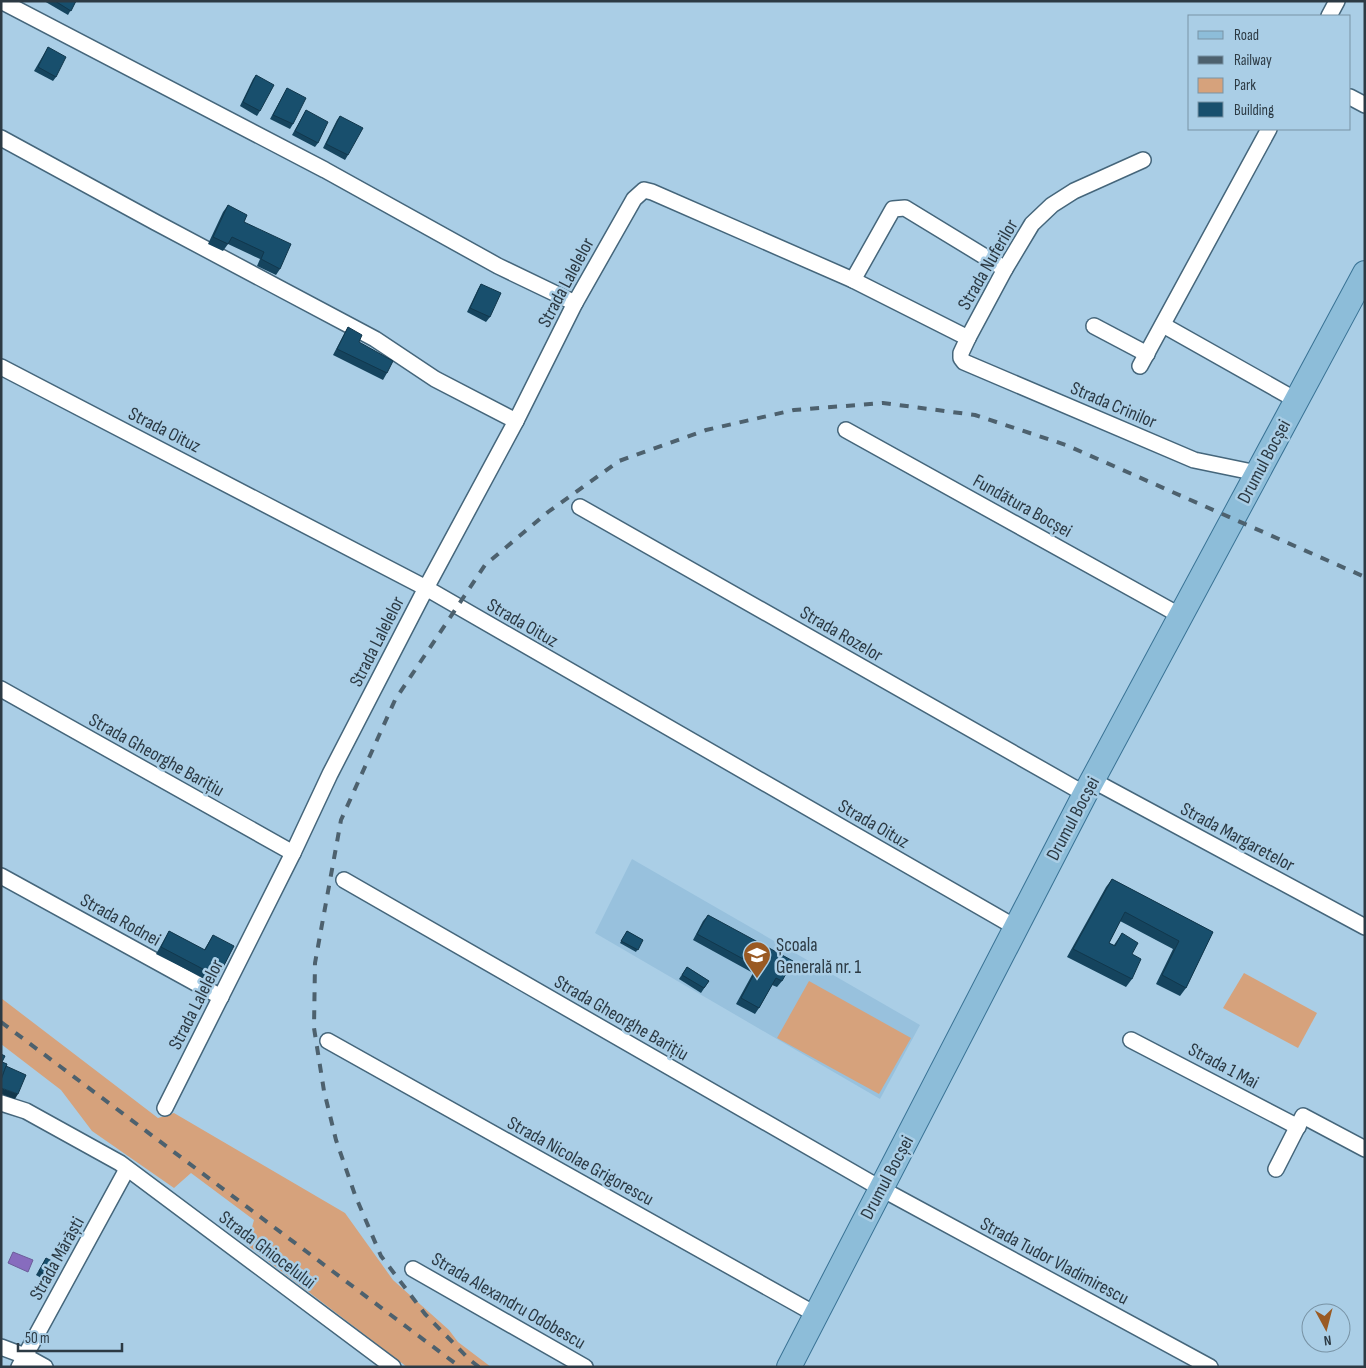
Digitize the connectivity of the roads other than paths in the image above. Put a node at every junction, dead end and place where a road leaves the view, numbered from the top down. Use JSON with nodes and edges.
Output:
{"nodes":[{"id":1,"x":1,"y":1,"type":"edge"},
{"id":2,"x":1337,"y":1,"type":"edge"},
{"id":3,"x":1330,"y":15,"type":"edge"},
{"id":4,"x":1351,"y":97,"type":"edge"},
{"id":5,"x":1365,"y":105,"type":"edge"},
{"id":6,"x":1268,"y":130,"type":"edge"},
{"id":7,"x":1,"y":138,"type":"edge"},
{"id":8,"x":1142,"y":160,"type":"dead end"},
{"id":9,"x":1005,"y":269,"type":"junction"},
{"id":10,"x":1365,"y":273,"type":"edge"},
{"id":11,"x":853,"y":280,"type":"junction"},
{"id":12,"x":575,"y":303,"type":"junction"},
{"id":13,"x":1094,"y":326,"type":"dead end"},
{"id":14,"x":1163,"y":326,"type":"junction"},
{"id":15,"x":968,"y":338,"type":"junction"},
{"id":16,"x":961,"y":358,"type":"joint"},
{"id":17,"x":1,"y":367,"type":"edge"},
{"id":18,"x":1296,"y":400,"type":"junction"},
{"id":19,"x":516,"y":421,"type":"junction"},
{"id":20,"x":846,"y":430,"type":"dead end"},
{"id":21,"x":1257,"y":473,"type":"junction"},
{"id":22,"x":580,"y":507,"type":"dead end"},
{"id":23,"x":426,"y":588,"type":"junction"},
{"id":24,"x":1181,"y":616,"type":"junction"},
{"id":25,"x":1,"y":690,"type":"edge"},
{"id":26,"x":1088,"y":787,"type":"junction"},
{"id":27,"x":293,"y":853,"type":"junction"},
{"id":28,"x":1,"y":876,"type":"edge"},
{"id":29,"x":344,"y":880,"type":"dead end"},
{"id":30,"x":1365,"y":926,"type":"edge"},
{"id":31,"x":1015,"y":927,"type":"junction"},
{"id":32,"x":221,"y":997,"type":"junction"},
{"id":33,"x":1131,"y":1040,"type":"dead end"},
{"id":34,"x":328,"y":1041,"type":"dead end"},
{"id":35,"x":1,"y":1103,"type":"edge"},
{"id":36,"x":165,"y":1108,"type":"dead end"},
{"id":37,"x":1298,"y":1126,"type":"junction"},
{"id":38,"x":1365,"y":1149,"type":"edge"},
{"id":39,"x":124,"y":1166,"type":"junction"},
{"id":40,"x":1276,"y":1170,"type":"dead end"},
{"id":41,"x":880,"y":1188,"type":"junction"},
{"id":42,"x":413,"y":1269,"type":"dead end"},
{"id":43,"x":815,"y":1314,"type":"junction"},
{"id":44,"x":1,"y":1347,"type":"edge"},
{"id":45,"x":22,"y":1362,"type":"edge"},
{"id":46,"x":45,"y":1367,"type":"edge"},
{"id":47,"x":393,"y":1367,"type":"edge"},
{"id":48,"x":585,"y":1367,"type":"edge"},
{"id":49,"x":789,"y":1367,"type":"edge"},
{"id":50,"x":1210,"y":1367,"type":"edge"}],
"edges":[{"from":1,"to":12,"type":"street"},
{"from":2,"to":3,"type":"street"},
{"from":4,"to":5,"type":"street"},
{"from":6,"to":14,"type":"street"},
{"from":7,"to":19,"type":"street"},
{"from":8,"to":9,"type":"street","name":"Strada Nuferilor"},
{"from":9,"to":11,"type":"street"},
{"from":9,"to":15,"type":"street","name":"Strada Nuferilor"},
{"from":10,"to":18,"type":"main road","name":"Drumul Bocșei"},
{"from":11,"to":12,"type":"street","name":"Strada Lalelelor"},
{"from":11,"to":15,"type":"street"},
{"from":12,"to":19,"type":"street","name":"Strada Lalelelor"},
{"from":13,"to":14,"type":"street"},
{"from":14,"to":18,"type":"street"},
{"from":15,"to":16,"type":"street","name":"Strada Nuferilor"},
{"from":16,"to":21,"type":"street","name":"Strada Crinilor"},
{"from":17,"to":23,"type":"street","name":"Strada Oituz"},
{"from":18,"to":21,"type":"main road","name":"Drumul Bocșei"},
{"from":19,"to":23,"type":"street","name":"Strada Lalelelor"},
{"from":20,"to":24,"type":"street","name":"Fundătura Bocșei"},
{"from":21,"to":24,"type":"main road","name":"Drumul Bocșei"},
{"from":22,"to":26,"type":"street","name":"Strada Rozelor"},
{"from":23,"to":27,"type":"street","name":"Strada Lalelelor"},
{"from":23,"to":31,"type":"street","name":"Strada Oituz"},
{"from":24,"to":26,"type":"main road","name":"Drumul Bocșei"},
{"from":25,"to":27,"type":"street","name":"Strada Gheorghe Barițiu"},
{"from":26,"to":30,"type":"street","name":"Strada Margaretelor"},
{"from":26,"to":31,"type":"main road","name":"Drumul Bocșei"},
{"from":27,"to":32,"type":"street","name":"Strada Lalelelor"},
{"from":28,"to":32,"type":"street","name":"Strada Rodnei"},
{"from":29,"to":41,"type":"street","name":"Strada Gheorghe Barițiu"},
{"from":31,"to":41,"type":"main road","name":"Drumul Bocșei"},
{"from":32,"to":36,"type":"street","name":"Strada Lalelelor"},
{"from":33,"to":37,"type":"street","name":"Strada 1 Mai"},
{"from":34,"to":43,"type":"street","name":"Strada Nicolae Grigorescu"},
{"from":35,"to":39,"type":"street","name":"Strada Ghiocelului"},
{"from":37,"to":38,"type":"street"},
{"from":37,"to":40,"type":"street"},
{"from":39,"to":45,"type":"street","name":"Strada Mărăști"},
{"from":39,"to":47,"type":"street","name":"Strada Ghiocelului"},
{"from":41,"to":43,"type":"main road","name":"Drumul Bocșei"},
{"from":41,"to":50,"type":"street","name":"Strada Tudor Vladimirescu"},
{"from":42,"to":48,"type":"street","name":"Strada Alexandru Odobescu"},
{"from":43,"to":49,"type":"main road","name":"Drumul Bocșei"},
{"from":44,"to":45,"type":"street"},
{"from":45,"to":46,"type":"street"}]}
